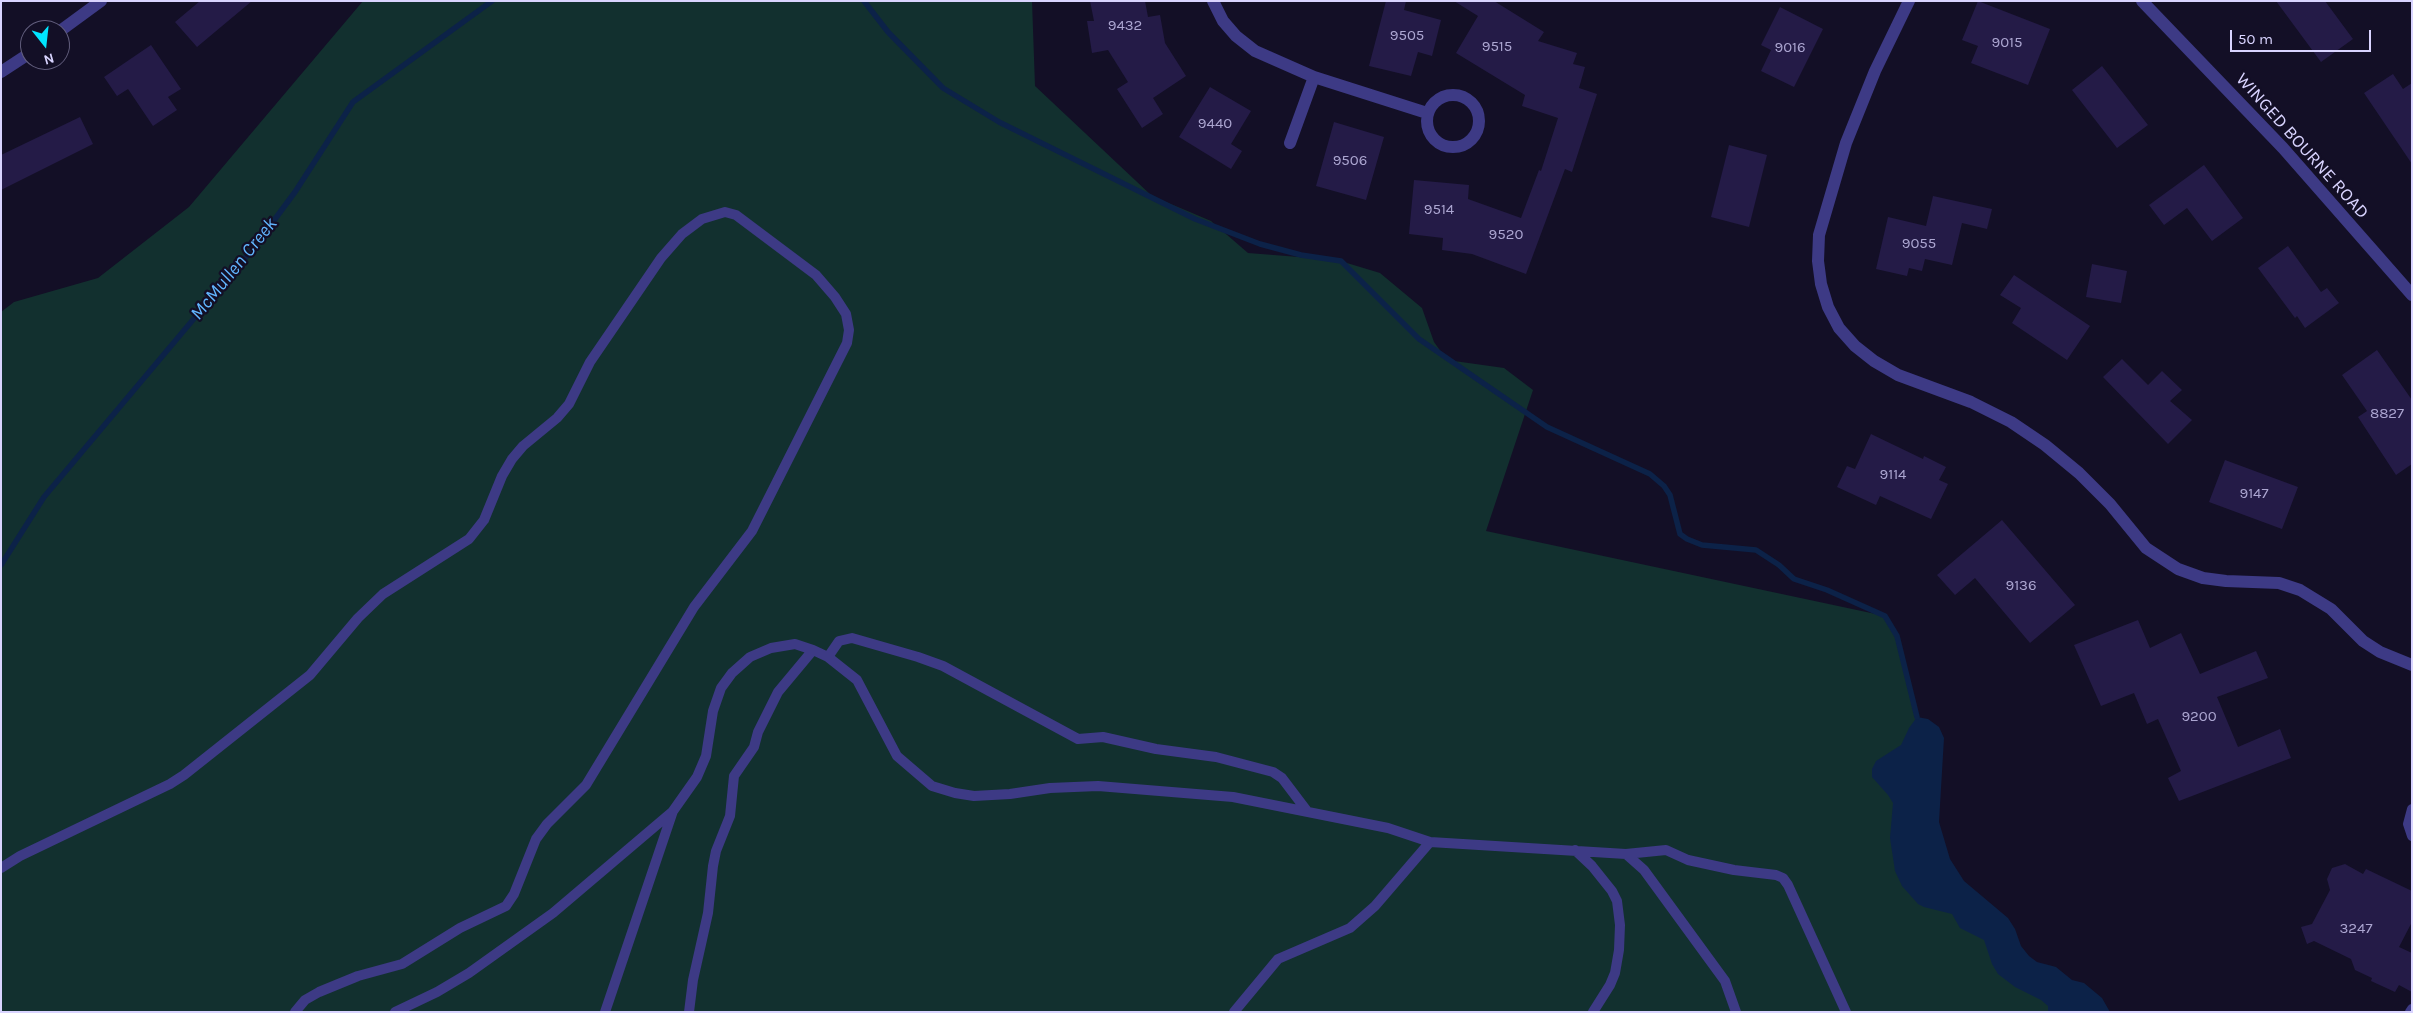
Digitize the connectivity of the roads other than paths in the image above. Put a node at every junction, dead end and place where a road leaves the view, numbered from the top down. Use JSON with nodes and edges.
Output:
{"nodes":[{"id":1,"x":101,"y":1,"type":"edge"},
{"id":2,"x":1213,"y":1,"type":"edge"},
{"id":3,"x":1909,"y":1,"type":"edge"},
{"id":4,"x":2142,"y":1,"type":"edge"},
{"id":5,"x":70,"y":24,"type":"edge"},
{"id":6,"x":20,"y":60,"type":"edge"},
{"id":7,"x":1,"y":72,"type":"edge"},
{"id":8,"x":1314,"y":77,"type":"junction"},
{"id":9,"x":1427,"y":113,"type":"junction"},
{"id":10,"x":1290,"y":143,"type":"dead end"},
{"id":11,"x":2412,"y":295,"type":"edge"},
{"id":12,"x":813,"y":650,"type":"junction"},
{"id":13,"x":828,"y":657,"type":"junction"},
{"id":14,"x":2412,"y":666,"type":"edge"},
{"id":15,"x":2412,"y":809,"type":"edge"},
{"id":16,"x":673,"y":811,"type":"junction"},
{"id":17,"x":1307,"y":811,"type":"junction"},
{"id":18,"x":2412,"y":836,"type":"edge"},
{"id":19,"x":1430,"y":842,"type":"junction"},
{"id":20,"x":1575,"y":850,"type":"junction"},
{"id":21,"x":1626,"y":854,"type":"junction"},
{"id":22,"x":1,"y":868,"type":"edge"},
{"id":23,"x":295,"y":1012,"type":"edge"},
{"id":24,"x":395,"y":1012,"type":"edge"},
{"id":25,"x":605,"y":1012,"type":"edge"},
{"id":26,"x":689,"y":1012,"type":"edge"},
{"id":27,"x":1234,"y":1012,"type":"edge"},
{"id":28,"x":1593,"y":1012,"type":"edge"},
{"id":29,"x":1736,"y":1012,"type":"edge"},
{"id":30,"x":1846,"y":1012,"type":"edge"}],
"edges":[{"from":1,"to":5,"type":"street"},
{"from":2,"to":8,"type":"street"},
{"from":3,"to":14,"type":"street"},
{"from":4,"to":11,"type":"street","name":"WINGED BOURNE ROAD"},
{"from":6,"to":7,"type":"street"},
{"from":8,"to":9,"type":"street"},
{"from":8,"to":10,"type":"street"},
{"from":9,"to":9,"type":"street"},
{"from":12,"to":13,"type":"lane"},
{"from":12,"to":16,"type":"lane"},
{"from":12,"to":26,"type":"lane"},
{"from":13,"to":17,"type":"lane"},
{"from":13,"to":17,"type":"lane"},
{"from":15,"to":18,"type":"lane"},
{"from":16,"to":24,"type":"lane"},
{"from":16,"to":25,"type":"lane"},
{"from":17,"to":19,"type":"lane"},
{"from":19,"to":20,"type":"lane"},
{"from":19,"to":27,"type":"lane"},
{"from":20,"to":21,"type":"lane"},
{"from":20,"to":28,"type":"lane"},
{"from":21,"to":29,"type":"lane"},
{"from":21,"to":30,"type":"lane"},
{"from":22,"to":23,"type":"lane"}]}
